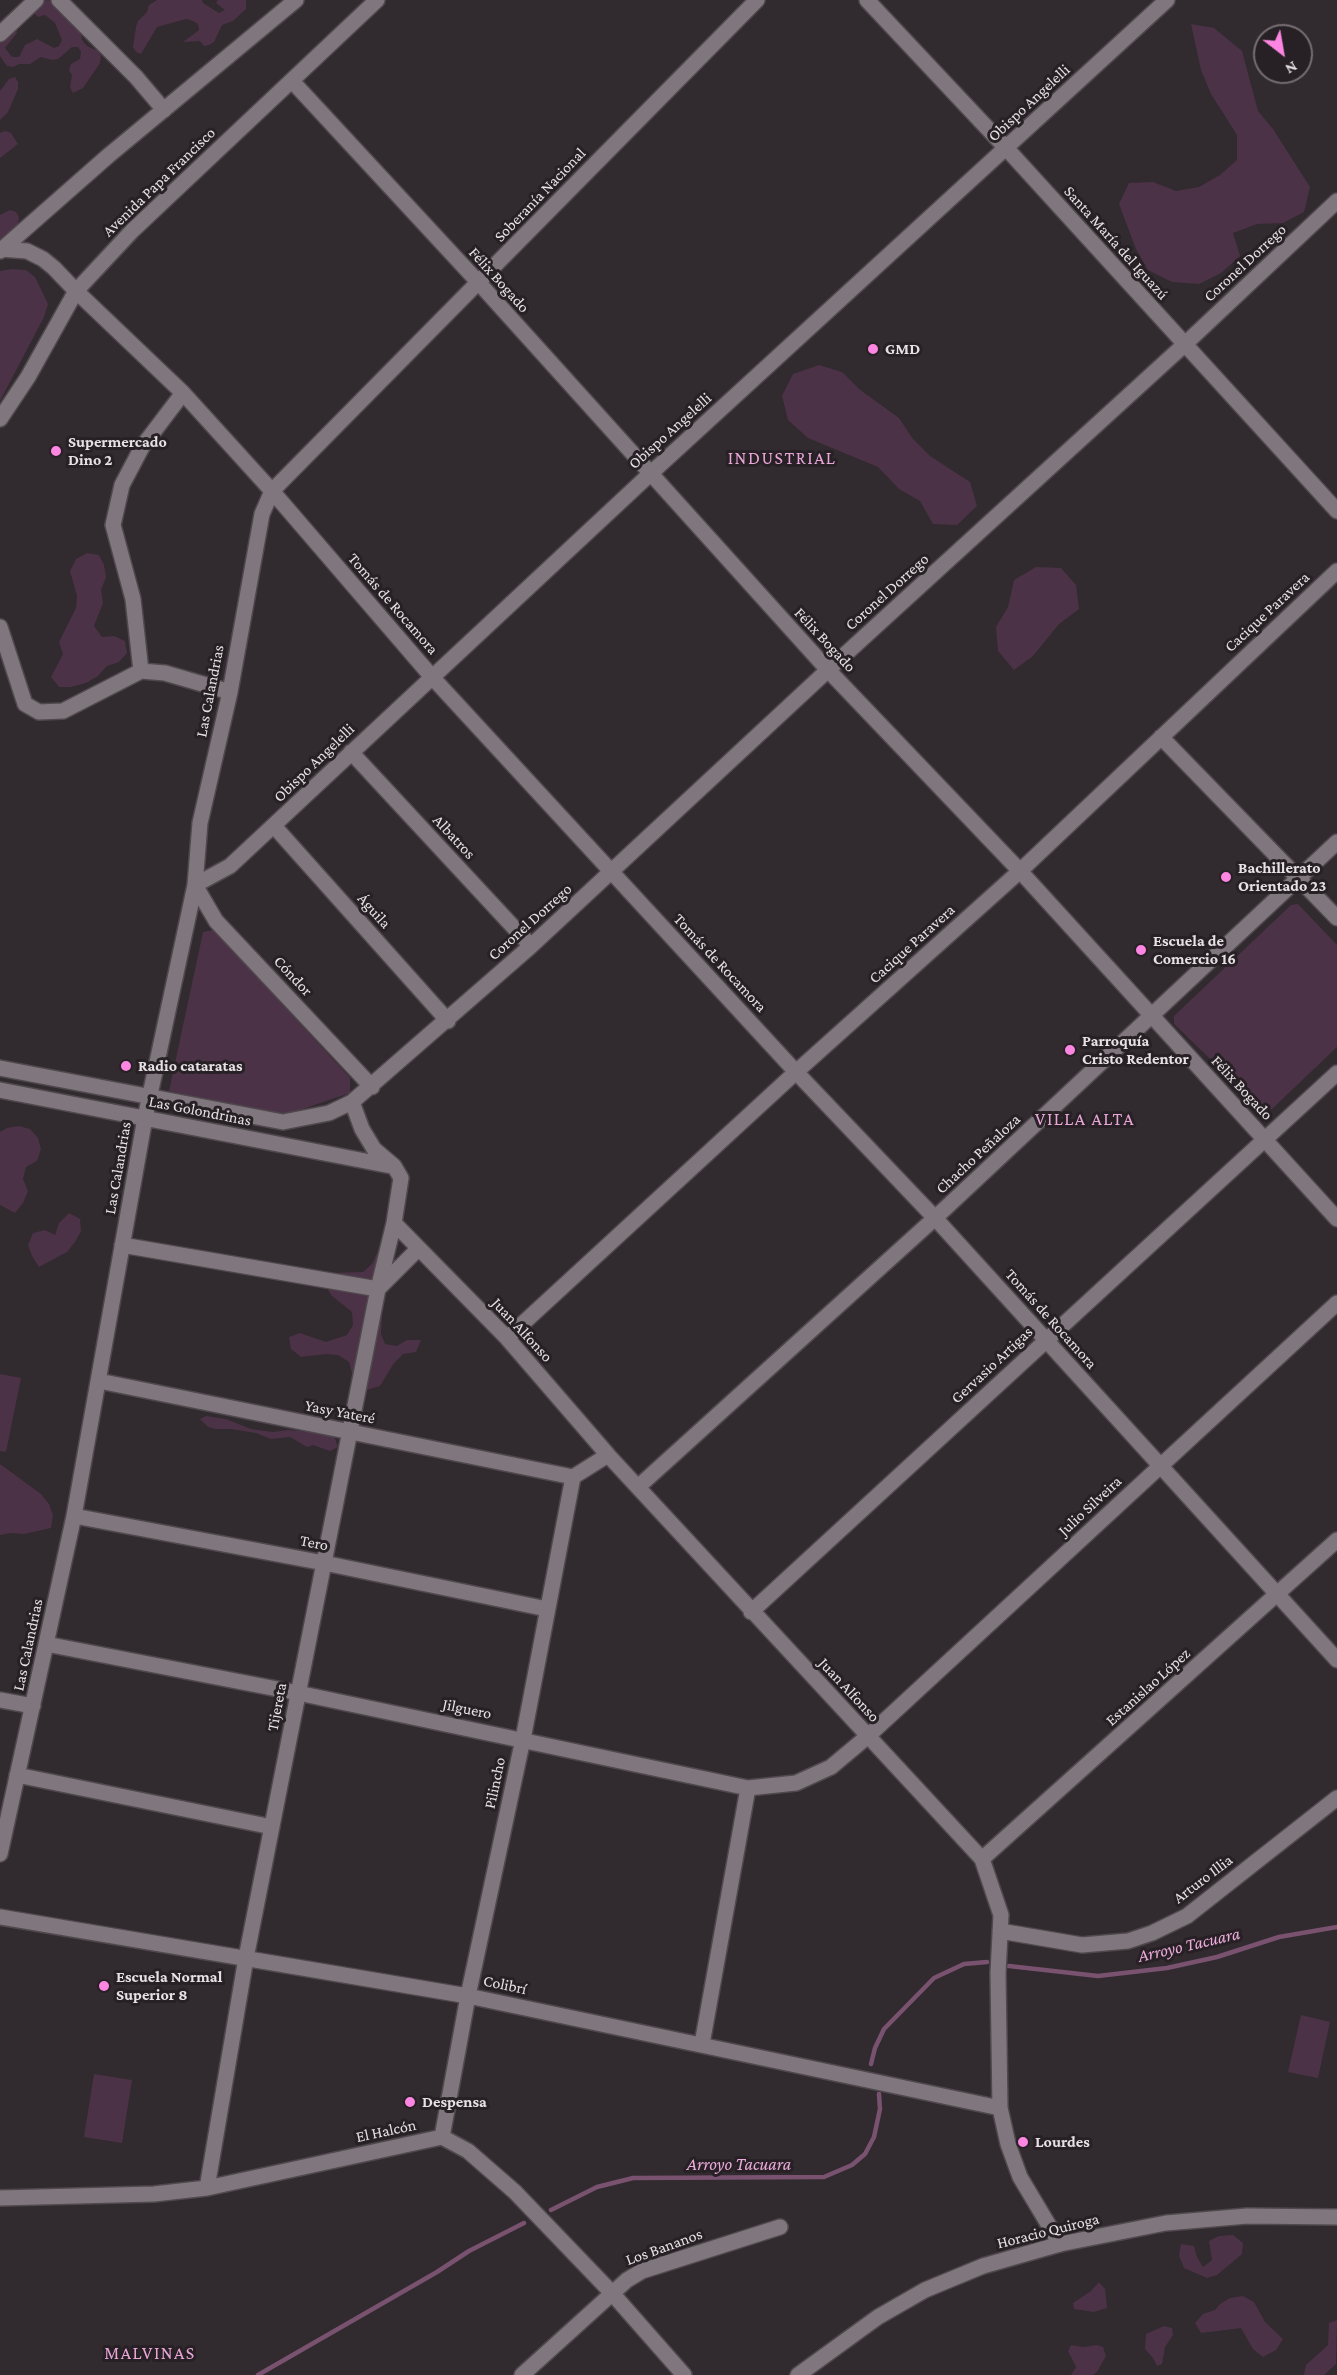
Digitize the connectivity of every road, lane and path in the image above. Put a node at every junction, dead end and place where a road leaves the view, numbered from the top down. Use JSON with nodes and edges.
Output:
{"nodes":[{"id":1,"x":36,"y":0,"type":"edge"},
{"id":2,"x":59,"y":0,"type":"edge"},
{"id":3,"x":296,"y":0,"type":"edge"},
{"id":4,"x":377,"y":0,"type":"edge"},
{"id":5,"x":757,"y":0,"type":"edge"},
{"id":6,"x":867,"y":0,"type":"edge"},
{"id":7,"x":1167,"y":0,"type":"edge"},
{"id":8,"x":0,"y":34,"type":"edge"},
{"id":9,"x":292,"y":81,"type":"junction"},
{"id":10,"x":164,"y":110,"type":"junction"},
{"id":11,"x":1006,"y":148,"type":"junction"},
{"id":12,"x":1337,"y":201,"type":"edge"},
{"id":13,"x":1,"y":250,"type":"edge"},
{"id":14,"x":479,"y":283,"type":"junction"},
{"id":15,"x":76,"y":291,"type":"junction"},
{"id":16,"x":1184,"y":345,"type":"junction"},
{"id":17,"x":183,"y":393,"type":"junction"},
{"id":18,"x":0,"y":418,"type":"edge"},
{"id":19,"x":650,"y":474,"type":"junction"},
{"id":20,"x":272,"y":491,"type":"junction"},
{"id":21,"x":1337,"y":511,"type":"edge"},
{"id":22,"x":1337,"y":571,"type":"edge"},
{"id":23,"x":0,"y":627,"type":"edge"},
{"id":24,"x":828,"y":670,"type":"junction"},
{"id":25,"x":141,"y":671,"type":"junction"},
{"id":26,"x":432,"y":677,"type":"junction"},
{"id":27,"x":230,"y":693,"type":"junction"},
{"id":28,"x":1161,"y":737,"type":"junction"},
{"id":29,"x":351,"y":752,"type":"junction"},
{"id":30,"x":274,"y":826,"type":"junction"},
{"id":31,"x":1337,"y":842,"type":"edge"},
{"id":32,"x":1020,"y":871,"type":"junction"},
{"id":33,"x":612,"y":872,"type":"junction"},
{"id":34,"x":1297,"y":877,"type":"junction"},
{"id":35,"x":195,"y":885,"type":"junction"},
{"id":36,"x":1337,"y":918,"type":"edge"},
{"id":37,"x":531,"y":946,"type":"junction"},
{"id":38,"x":1151,"y":1017,"type":"junction"},
{"id":39,"x":448,"y":1021,"type":"junction"},
{"id":40,"x":0,"y":1068,"type":"edge"},
{"id":41,"x":796,"y":1072,"type":"junction"},
{"id":42,"x":1337,"y":1072,"type":"edge"},
{"id":43,"x":372,"y":1087,"type":"junction"},
{"id":44,"x":0,"y":1090,"type":"edge"},
{"id":45,"x":151,"y":1097,"type":"junction"},
{"id":46,"x":352,"y":1102,"type":"junction"},
{"id":47,"x":145,"y":1118,"type":"junction"},
{"id":48,"x":1265,"y":1141,"type":"junction"},
{"id":49,"x":394,"y":1166,"type":"junction"},
{"id":50,"x":935,"y":1218,"type":"junction"},
{"id":51,"x":1337,"y":1219,"type":"edge"},
{"id":52,"x":394,"y":1222,"type":"junction"},
{"id":53,"x":122,"y":1245,"type":"junction"},
{"id":54,"x":418,"y":1249,"type":"junction"},
{"id":55,"x":378,"y":1288,"type":"junction"},
{"id":56,"x":1337,"y":1303,"type":"edge"},
{"id":57,"x":507,"y":1338,"type":"junction"},
{"id":58,"x":1046,"y":1340,"type":"junction"},
{"id":59,"x":99,"y":1381,"type":"junction"},
{"id":60,"x":349,"y":1432,"type":"junction"},
{"id":61,"x":608,"y":1455,"type":"junction"},
{"id":62,"x":1160,"y":1465,"type":"junction"},
{"id":63,"x":573,"y":1478,"type":"junction"},
{"id":64,"x":638,"y":1486,"type":"junction"},
{"id":65,"x":74,"y":1516,"type":"junction"},
{"id":66,"x":1337,"y":1540,"type":"edge"},
{"id":67,"x":324,"y":1563,"type":"junction"},
{"id":68,"x":1276,"y":1595,"type":"junction"},
{"id":69,"x":547,"y":1609,"type":"junction"},
{"id":70,"x":752,"y":1612,"type":"junction"},
{"id":71,"x":46,"y":1644,"type":"junction"},
{"id":72,"x":1337,"y":1660,"type":"edge"},
{"id":73,"x":298,"y":1693,"type":"junction"},
{"id":74,"x":0,"y":1700,"type":"edge"},
{"id":75,"x":33,"y":1707,"type":"junction"},
{"id":76,"x":868,"y":1736,"type":"junction"},
{"id":77,"x":523,"y":1739,"type":"junction"},
{"id":78,"x":17,"y":1775,"type":"junction"},
{"id":79,"x":748,"y":1788,"type":"junction"},
{"id":80,"x":1337,"y":1798,"type":"edge"},
{"id":81,"x":272,"y":1827,"type":"junction"},
{"id":82,"x":0,"y":1854,"type":"edge"},
{"id":83,"x":982,"y":1859,"type":"junction"},
{"id":84,"x":0,"y":1917,"type":"edge"},
{"id":85,"x":1000,"y":1931,"type":"junction"},
{"id":86,"x":246,"y":1958,"type":"junction"},
{"id":87,"x":468,"y":1996,"type":"junction"},
{"id":88,"x":702,"y":2044,"type":"junction"},
{"id":89,"x":1000,"y":2108,"type":"junction"},
{"id":90,"x":442,"y":2137,"type":"junction"},
{"id":91,"x":207,"y":2188,"type":"junction"},
{"id":92,"x":0,"y":2198,"type":"edge"},
{"id":93,"x":1337,"y":2217,"type":"edge"},
{"id":94,"x":780,"y":2227,"type":"dead end"},
{"id":95,"x":1060,"y":2244,"type":"junction"},
{"id":96,"x":611,"y":2292,"type":"junction"},
{"id":97,"x":522,"y":2375,"type":"edge"},
{"id":98,"x":684,"y":2375,"type":"edge"},
{"id":99,"x":798,"y":2375,"type":"edge"}],
"edges":[{"from":1,"to":8,"type":"street"},
{"from":2,"to":10,"type":"street"},
{"from":3,"to":10,"type":"street"},
{"from":4,"to":9,"type":"street","name":"Avenida Papa Francisco"},
{"from":5,"to":14,"type":"street","name":"Soberanía Nacional"},
{"from":6,"to":11,"type":"street","name":"Santa María del Iguazú"},
{"from":7,"to":11,"type":"street","name":"Obispo Angelelli"},
{"from":9,"to":14,"type":"street","name":"Félix Bogado"},
{"from":9,"to":15,"type":"street","name":"Avenida Papa Francisco"},
{"from":10,"to":13,"type":"street"},
{"from":11,"to":16,"type":"street","name":"Santa María del Iguazú"},
{"from":11,"to":19,"type":"street","name":"Obispo Angelelli"},
{"from":12,"to":16,"type":"street","name":"Coronel Dorrego"},
{"from":13,"to":15,"type":"street","name":"Tomás de Rocamora"},
{"from":14,"to":19,"type":"street","name":"Félix Bogado"},
{"from":14,"to":20,"type":"street","name":"Soberanía Nacional"},
{"from":15,"to":17,"type":"street","name":"Tomás de Rocamora"},
{"from":15,"to":18,"type":"street","name":"Avenida Papa Francisco"},
{"from":16,"to":21,"type":"street","name":"Santa María del Iguazú"},
{"from":16,"to":24,"type":"street","name":"Coronel Dorrego"},
{"from":17,"to":20,"type":"street","name":"Tomás de Rocamora"},
{"from":17,"to":25,"type":"street"},
{"from":19,"to":24,"type":"street","name":"Félix Bogado"},
{"from":19,"to":26,"type":"street","name":"Obispo Angelelli"},
{"from":20,"to":26,"type":"street","name":"Tomás de Rocamora"},
{"from":20,"to":27,"type":"street","name":"Las Calandrias"},
{"from":22,"to":28,"type":"street","name":"Cacique Paravera"},
{"from":23,"to":25,"type":"street"},
{"from":24,"to":32,"type":"street","name":"Félix Bogado"},
{"from":24,"to":33,"type":"street","name":"Coronel Dorrego"},
{"from":25,"to":27,"type":"street"},
{"from":26,"to":29,"type":"street","name":"Obispo Angelelli"},
{"from":26,"to":33,"type":"street","name":"Tomás de Rocamora"},
{"from":27,"to":35,"type":"street","name":"Las Calandrias"},
{"from":28,"to":32,"type":"street","name":"Cacique Paravera"},
{"from":28,"to":34,"type":"street"},
{"from":29,"to":30,"type":"street","name":"Obispo Angelelli"},
{"from":29,"to":37,"type":"street","name":"Albatros"},
{"from":30,"to":35,"type":"street","name":"Obispo Angelelli"},
{"from":30,"to":39,"type":"street","name":"Águila"},
{"from":31,"to":34,"type":"street","name":"Chacho Peñaloza"},
{"from":32,"to":38,"type":"street","name":"Félix Bogado"},
{"from":32,"to":41,"type":"street","name":"Cacique Paravera"},
{"from":33,"to":37,"type":"street","name":"Coronel Dorrego"},
{"from":33,"to":41,"type":"street","name":"Tomás de Rocamora"},
{"from":34,"to":36,"type":"street"},
{"from":34,"to":38,"type":"street","name":"Chacho Peñaloza"},
{"from":35,"to":43,"type":"street","name":"Cóndor"},
{"from":35,"to":45,"type":"street","name":"Las Calandrias"},
{"from":37,"to":39,"type":"street","name":"Coronel Dorrego"},
{"from":38,"to":48,"type":"street","name":"Félix Bogado"},
{"from":38,"to":50,"type":"street","name":"Chacho Peñaloza"},
{"from":39,"to":43,"type":"street","name":"Coronel Dorrego"},
{"from":40,"to":45,"type":"street","name":"Las Golondrinas"},
{"from":41,"to":50,"type":"street","name":"Tomás de Rocamora"},
{"from":41,"to":57,"type":"street","name":"Cacique Paravera"},
{"from":42,"to":48,"type":"street","name":"Gervasio Artigas"},
{"from":43,"to":46,"type":"street","name":"Coronel Dorrego"},
{"from":44,"to":47,"type":"street","name":"Las Golondrinas"},
{"from":45,"to":46,"type":"street","name":"Las Golondrinas"},
{"from":45,"to":47,"type":"street","name":"Las Calandrias"},
{"from":46,"to":49,"type":"street"},
{"from":47,"to":49,"type":"street","name":"Las Golondrinas"},
{"from":47,"to":53,"type":"street","name":"Las Calandrias"},
{"from":48,"to":51,"type":"street","name":"Félix Bogado"},
{"from":48,"to":58,"type":"street","name":"Gervasio Artigas"},
{"from":49,"to":52,"type":"street","name":"Tijereta"},
{"from":50,"to":58,"type":"street","name":"Tomás de Rocamora"},
{"from":50,"to":64,"type":"street","name":"Chacho Peñaloza"},
{"from":52,"to":54,"type":"street","name":"Juan Alfonso"},
{"from":52,"to":55,"type":"street","name":"Tijereta"},
{"from":53,"to":55,"type":"street"},
{"from":53,"to":59,"type":"street","name":"Las Calandrias"},
{"from":54,"to":55,"type":"street"},
{"from":54,"to":57,"type":"street","name":"Juan Alfonso"},
{"from":55,"to":60,"type":"street","name":"Tijereta"},
{"from":56,"to":62,"type":"street","name":"Julio Silveira"},
{"from":57,"to":61,"type":"street","name":"Juan Alfonso"},
{"from":58,"to":62,"type":"street","name":"Tomás de Rocamora"},
{"from":58,"to":70,"type":"street","name":"Gervasio Artigas"},
{"from":59,"to":60,"type":"street","name":"Yasy Yateré"},
{"from":59,"to":65,"type":"street","name":"Las Calandrias"},
{"from":60,"to":63,"type":"street","name":"Yasy Yateré"},
{"from":60,"to":67,"type":"street","name":"Tijereta"},
{"from":61,"to":63,"type":"street"},
{"from":61,"to":64,"type":"street","name":"Juan Alfonso"},
{"from":62,"to":68,"type":"street","name":"Tomás de Rocamora"},
{"from":62,"to":76,"type":"street","name":"Julio Silveira"},
{"from":63,"to":69,"type":"street","name":"Pilincho"},
{"from":64,"to":70,"type":"street","name":"Juan Alfonso"},
{"from":65,"to":67,"type":"street","name":"Tero"},
{"from":65,"to":71,"type":"street","name":"Las Calandrias"},
{"from":66,"to":68,"type":"street","name":"Estanislao López"},
{"from":67,"to":69,"type":"street","name":"Tero"},
{"from":67,"to":73,"type":"street","name":"Tijereta"},
{"from":68,"to":72,"type":"street","name":"Tomás de Rocamora"},
{"from":68,"to":83,"type":"street","name":"Estanislao López"},
{"from":69,"to":77,"type":"street","name":"Pilincho"},
{"from":70,"to":76,"type":"street","name":"Juan Alfonso"},
{"from":71,"to":73,"type":"street","name":"Jilguero"},
{"from":71,"to":75,"type":"street","name":"Las Calandrias"},
{"from":73,"to":77,"type":"street","name":"Jilguero"},
{"from":73,"to":81,"type":"street","name":"Tijereta"},
{"from":74,"to":75,"type":"street"},
{"from":75,"to":78,"type":"street","name":"Las Calandrias"},
{"from":76,"to":79,"type":"street","name":"Jilguero"},
{"from":76,"to":83,"type":"street","name":"Juan Alfonso"},
{"from":77,"to":79,"type":"street","name":"Jilguero"},
{"from":77,"to":87,"type":"street","name":"Pilincho"},
{"from":78,"to":81,"type":"street"},
{"from":78,"to":82,"type":"street","name":"Las Calandrias"},
{"from":79,"to":88,"type":"street"},
{"from":80,"to":85,"type":"street","name":"Arturo Illia"},
{"from":81,"to":86,"type":"street","name":"Tijereta"},
{"from":83,"to":85,"type":"street","name":"Juan Alfonso"},
{"from":84,"to":86,"type":"street","name":"Colibrí"},
{"from":85,"to":89,"type":"street","name":"Juan Alfonso"},
{"from":86,"to":87,"type":"street","name":"Colibrí"},
{"from":86,"to":91,"type":"street","name":"Tijereta"},
{"from":87,"to":88,"type":"street","name":"Colibrí"},
{"from":87,"to":90,"type":"street","name":"Pilincho"},
{"from":88,"to":89,"type":"street","name":"Colibrí"},
{"from":89,"to":95,"type":"street","name":"Juan Alfonso"},
{"from":90,"to":91,"type":"street","name":"El Halcón"},
{"from":90,"to":96,"type":"street","name":"El Halcón"},
{"from":91,"to":92,"type":"street","name":"El Halcón"},
{"from":93,"to":95,"type":"street","name":"Horacio Quiroga"},
{"from":94,"to":96,"type":"street","name":"Los Bananos"},
{"from":95,"to":99,"type":"street","name":"Horacio Quiroga"},
{"from":96,"to":97,"type":"street","name":"Los Bananos"},
{"from":96,"to":98,"type":"street","name":"El Halcón"}]}
